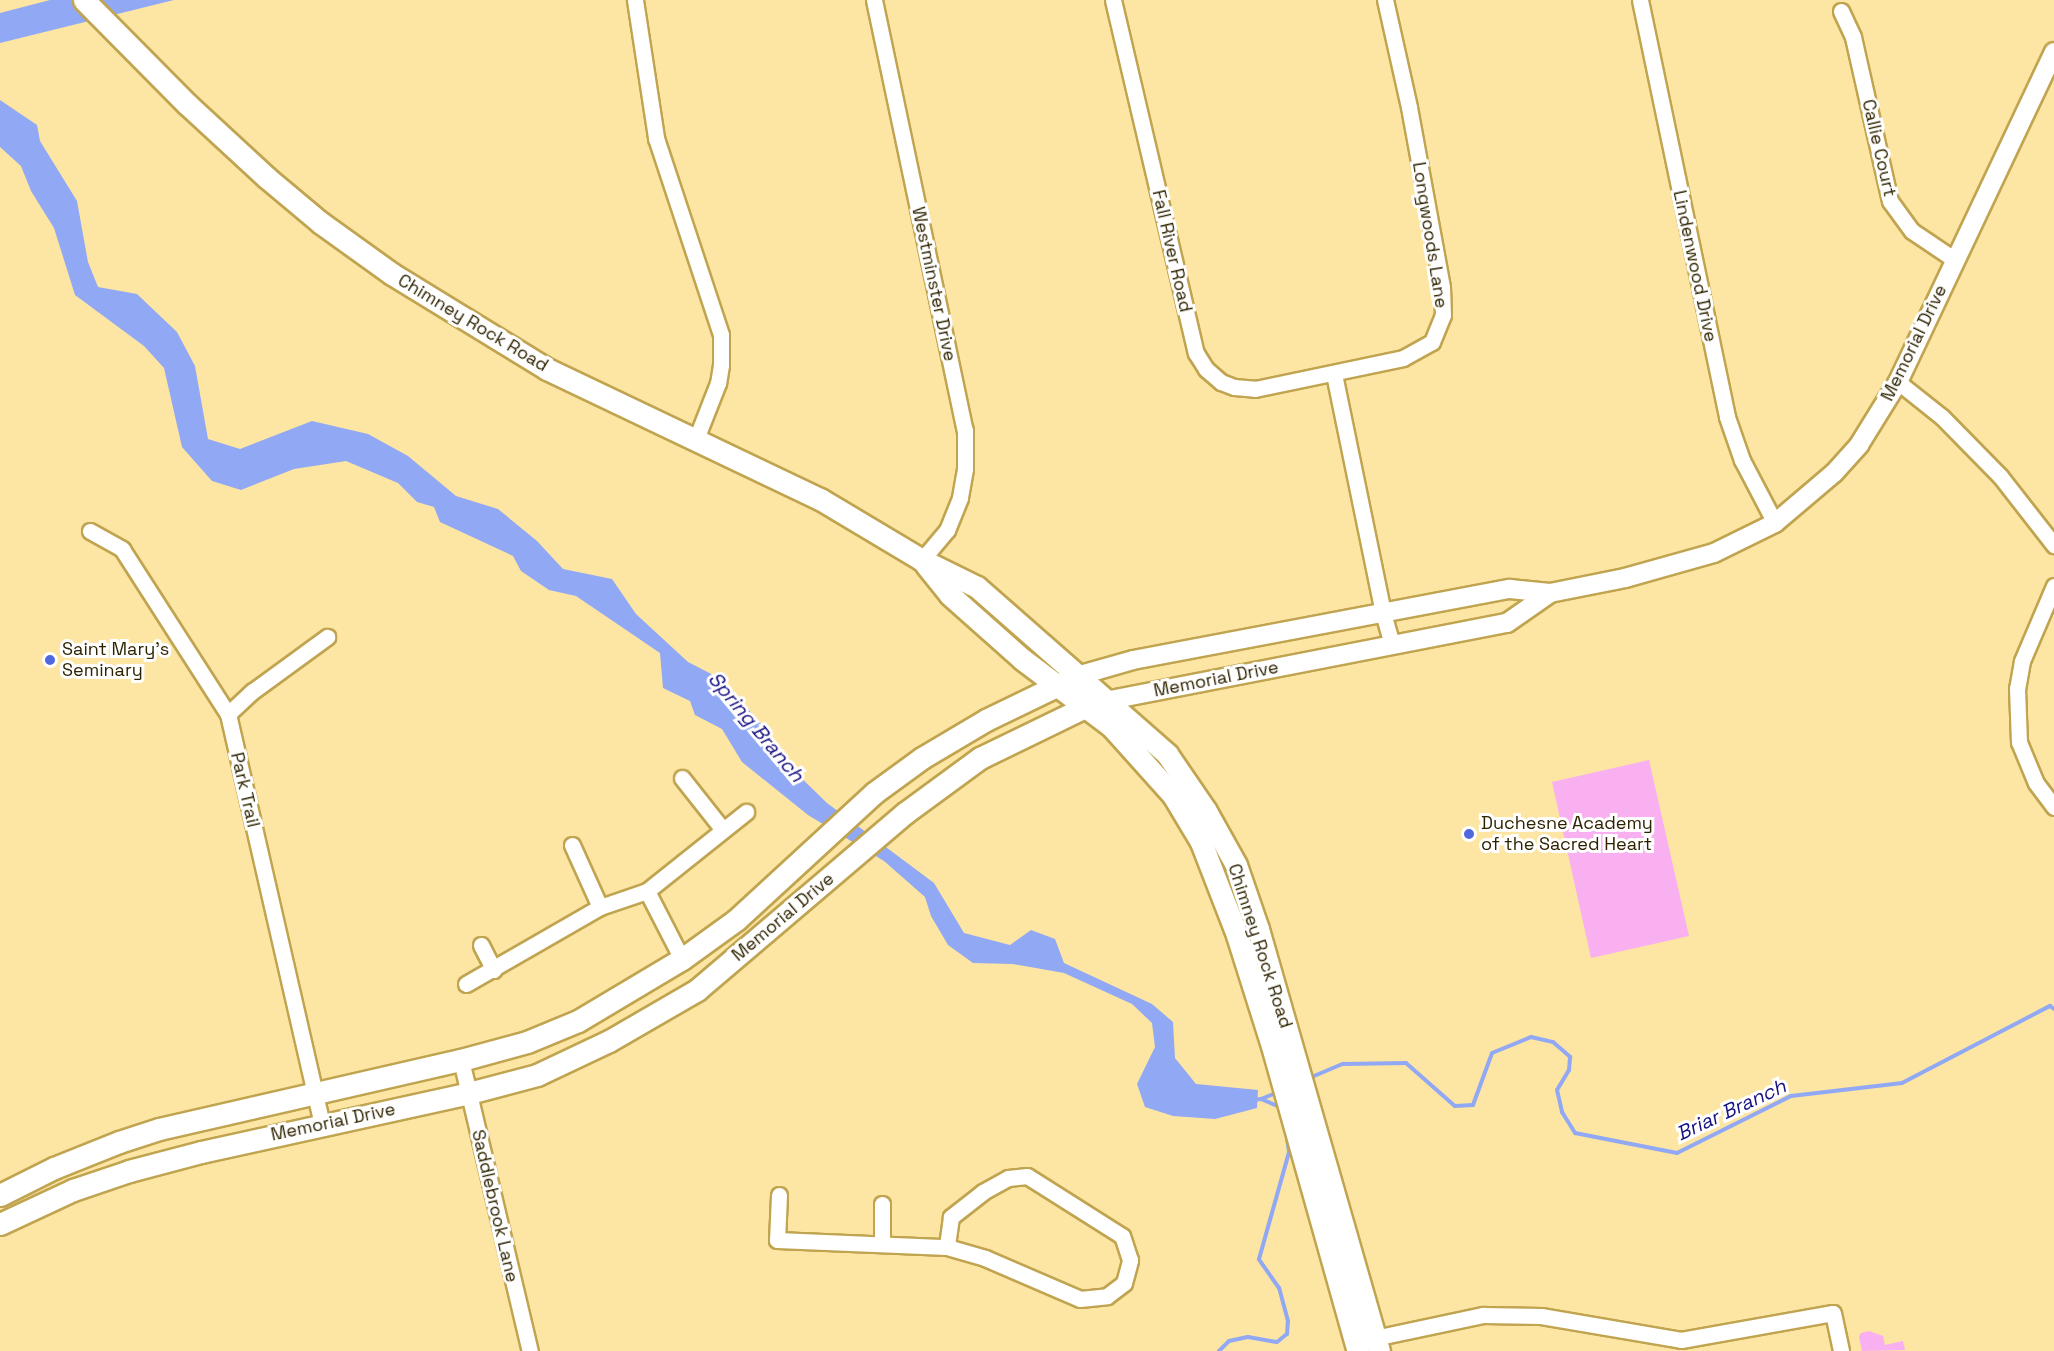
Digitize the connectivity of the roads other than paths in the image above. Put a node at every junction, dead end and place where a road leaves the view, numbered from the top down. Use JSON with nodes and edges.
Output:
{"nodes":[{"id":1,"x":84,"y":0,"type":"edge"},
{"id":2,"x":635,"y":0,"type":"edge"},
{"id":3,"x":874,"y":0,"type":"edge"},
{"id":4,"x":1113,"y":0,"type":"edge"},
{"id":5,"x":1385,"y":0,"type":"edge"},
{"id":6,"x":1640,"y":0,"type":"edge"},
{"id":7,"x":1841,"y":11,"type":"dead end"},
{"id":8,"x":2054,"y":52,"type":"edge"},
{"id":9,"x":1954,"y":260,"type":"junction"},
{"id":10,"x":1334,"y":374,"type":"junction"},
{"id":11,"x":1898,"y":382,"type":"junction"},
{"id":12,"x":696,"y":439,"type":"junction"},
{"id":13,"x":1775,"y":523,"type":"junction"},
{"id":14,"x":90,"y":531,"type":"dead end"},
{"id":15,"x":2054,"y":545,"type":"edge"},
{"id":16,"x":922,"y":560,"type":"junction"},
{"id":17,"x":2054,"y":586,"type":"edge"},
{"id":18,"x":1550,"y":593,"type":"junction"},
{"id":19,"x":1383,"y":613,"type":"junction"},
{"id":20,"x":327,"y":637,"type":"dead end"},
{"id":21,"x":1392,"y":645,"type":"junction"},
{"id":22,"x":1077,"y":676,"type":"junction"},
{"id":23,"x":1057,"y":686,"type":"junction"},
{"id":24,"x":1106,"y":701,"type":"junction"},
{"id":25,"x":1085,"y":707,"type":"junction"},
{"id":26,"x":228,"y":714,"type":"junction"},
{"id":27,"x":682,"y":778,"type":"dead end"},
{"id":28,"x":2054,"y":807,"type":"edge"},
{"id":29,"x":746,"y":812,"type":"dead end"},
{"id":30,"x":723,"y":830,"type":"junction"},
{"id":31,"x":572,"y":845,"type":"dead end"},
{"id":32,"x":647,"y":891,"type":"junction"},
{"id":33,"x":600,"y":907,"type":"junction"},
{"id":34,"x":1258,"y":929,"type":"junction"},
{"id":35,"x":1237,"y":935,"type":"junction"},
{"id":36,"x":480,"y":945,"type":"dead end"},
{"id":37,"x":682,"y":958,"type":"junction"},
{"id":38,"x":494,"y":970,"type":"junction"},
{"id":39,"x":466,"y":984,"type":"dead end"},
{"id":40,"x":1281,"y":1044,"type":"junction"},
{"id":41,"x":462,"y":1060,"type":"junction"},
{"id":42,"x":315,"y":1093,"type":"junction"},
{"id":43,"x":470,"y":1093,"type":"junction"},
{"id":44,"x":322,"y":1124,"type":"junction"},
{"id":45,"x":119,"y":1142,"type":"junction"},
{"id":46,"x":129,"y":1171,"type":"junction"},
{"id":47,"x":0,"y":1194,"type":"edge"},
{"id":48,"x":780,"y":1195,"type":"dead end"},
{"id":49,"x":882,"y":1204,"type":"dead end"},
{"id":50,"x":0,"y":1224,"type":"edge"},
{"id":51,"x":882,"y":1244,"type":"junction"},
{"id":52,"x":947,"y":1247,"type":"junction"},
{"id":53,"x":1367,"y":1346,"type":"edge"},
{"id":54,"x":530,"y":1351,"type":"edge"},
{"id":55,"x":1841,"y":1351,"type":"edge"}],
"edges":[{"from":1,"to":12,"type":"main road","name":"Chimney Rock Road"},
{"from":2,"to":12,"type":"street"},
{"from":3,"to":16,"type":"street","name":"Westminster Drive"},
{"from":4,"to":10,"type":"street","name":"Fall River Road"},
{"from":5,"to":10,"type":"street","name":"Longwoods Lane"},
{"from":6,"to":13,"type":"street","name":"Lindenwood Drive"},
{"from":7,"to":9,"type":"street","name":"Callie Court"},
{"from":8,"to":9,"type":"street","name":"Memorial Drive"},
{"from":9,"to":11,"type":"street","name":"Memorial Drive"},
{"from":10,"to":19,"type":"street"},
{"from":11,"to":13,"type":"street","name":"Memorial Drive"},
{"from":11,"to":15,"type":"street"},
{"from":12,"to":16,"type":"main road","name":"Chimney Rock Road"},
{"from":13,"to":18,"type":"street","name":"Memorial Drive"},
{"from":14,"to":26,"type":"street","name":"Park Trail"},
{"from":16,"to":22,"type":"main road","name":"Chimney Rock Road"},
{"from":16,"to":23,"type":"main road","name":"Chimney Rock Road"},
{"from":17,"to":28,"type":"street"},
{"from":18,"to":19,"type":"street","name":"Memorial Drive"},
{"from":18,"to":21,"type":"street","name":"Memorial Drive"},
{"from":19,"to":21,"type":"street"},
{"from":19,"to":22,"type":"street","name":"Memorial Drive"},
{"from":20,"to":26,"type":"street"},
{"from":21,"to":24,"type":"street","name":"Memorial Drive"},
{"from":22,"to":23,"type":"main road","name":"Memorial Drive"},
{"from":22,"to":24,"type":"main road","name":"Chimney Rock Road"},
{"from":23,"to":25,"type":"main road","name":"Chimney Rock Road"},
{"from":23,"to":37,"type":"main road","name":"Memorial Drive"},
{"from":24,"to":25,"type":"main road","name":"Memorial Drive"},
{"from":24,"to":34,"type":"main road","name":"Chimney Rock Road"},
{"from":25,"to":35,"type":"main road","name":"Chimney Rock Road"},
{"from":25,"to":43,"type":"main road","name":"Memorial Drive"},
{"from":26,"to":42,"type":"street","name":"Park Trail"},
{"from":27,"to":30,"type":"street"},
{"from":29,"to":30,"type":"street"},
{"from":30,"to":32,"type":"street"},
{"from":31,"to":33,"type":"street"},
{"from":32,"to":33,"type":"street"},
{"from":32,"to":37,"type":"street"},
{"from":33,"to":38,"type":"street"},
{"from":34,"to":35,"type":"main road"},
{"from":34,"to":40,"type":"main road","name":"Chimney Rock Road"},
{"from":35,"to":40,"type":"main road","name":"Chimney Rock Road"},
{"from":36,"to":38,"type":"street"},
{"from":37,"to":41,"type":"main road","name":"Memorial Drive"},
{"from":38,"to":39,"type":"street"},
{"from":40,"to":53,"type":"main road","name":"Chimney Rock Road"},
{"from":41,"to":42,"type":"main road","name":"Memorial Drive"},
{"from":41,"to":43,"type":"street","name":"Saddlebrook Lane"},
{"from":42,"to":44,"type":"street","name":"Park Trail"},
{"from":42,"to":45,"type":"main road","name":"Memorial Drive"},
{"from":43,"to":44,"type":"main road","name":"Memorial Drive"},
{"from":43,"to":54,"type":"street","name":"Saddlebrook Lane"},
{"from":44,"to":46,"type":"main road","name":"Memorial Drive"},
{"from":45,"to":46,"type":"main road"},
{"from":45,"to":47,"type":"main road","name":"Memorial Drive"},
{"from":46,"to":50,"type":"main road","name":"Memorial Drive"},
{"from":48,"to":51,"type":"street"},
{"from":49,"to":51,"type":"street"},
{"from":51,"to":52,"type":"street"},
{"from":52,"to":52,"type":"street"},
{"from":53,"to":55,"type":"street"}]}
